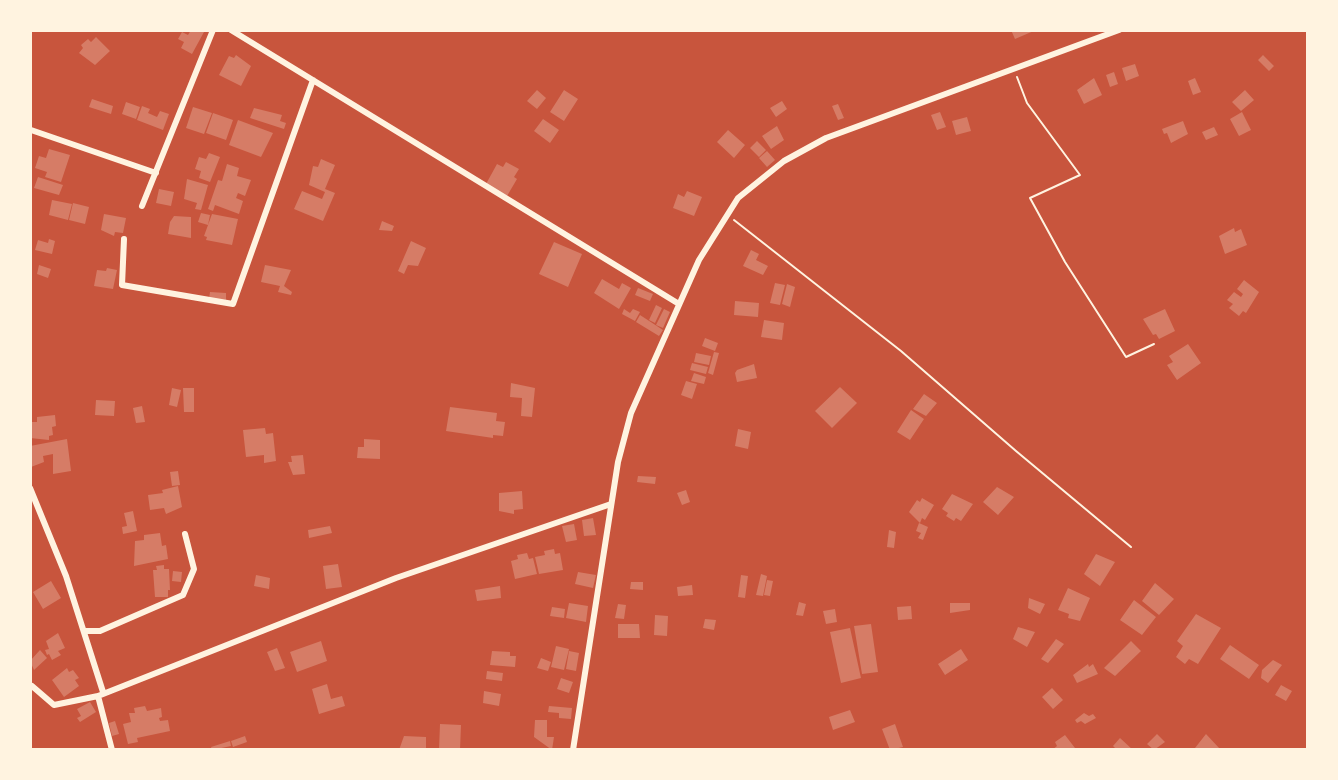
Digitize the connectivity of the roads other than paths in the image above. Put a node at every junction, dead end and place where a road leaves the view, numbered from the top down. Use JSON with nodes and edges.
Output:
{"nodes":[{"id":1,"x":213,"y":30,"type":"edge"},
{"id":2,"x":231,"y":30,"type":"edge"},
{"id":3,"x":1119,"y":30,"type":"edge"},
{"id":4,"x":313,"y":80,"type":"junction"},
{"id":5,"x":31,"y":130,"type":"edge"},
{"id":6,"x":156,"y":173,"type":"junction"},
{"id":7,"x":142,"y":206,"type":"dead end"},
{"id":8,"x":124,"y":239,"type":"dead end"},
{"id":9,"x":679,"y":304,"type":"junction"},
{"id":10,"x":30,"y":488,"type":"edge"},
{"id":11,"x":611,"y":504,"type":"junction"},
{"id":12,"x":185,"y":534,"type":"dead end"},
{"id":13,"x":84,"y":631,"type":"junction"},
{"id":14,"x":30,"y":688,"type":"edge"},
{"id":15,"x":100,"y":694,"type":"junction"},
{"id":16,"x":112,"y":750,"type":"edge"},
{"id":17,"x":573,"y":750,"type":"edge"}],
"edges":[{"from":1,"to":6,"type":"street"},
{"from":2,"to":4,"type":"street"},
{"from":3,"to":9,"type":"street"},
{"from":4,"to":8,"type":"street"},
{"from":4,"to":9,"type":"street"},
{"from":5,"to":6,"type":"street"},
{"from":6,"to":7,"type":"street"},
{"from":9,"to":11,"type":"street"},
{"from":10,"to":13,"type":"street"},
{"from":11,"to":15,"type":"street"},
{"from":11,"to":17,"type":"street"},
{"from":12,"to":13,"type":"street"},
{"from":13,"to":15,"type":"street"},
{"from":14,"to":15,"type":"street"},
{"from":15,"to":16,"type":"street"}]}
